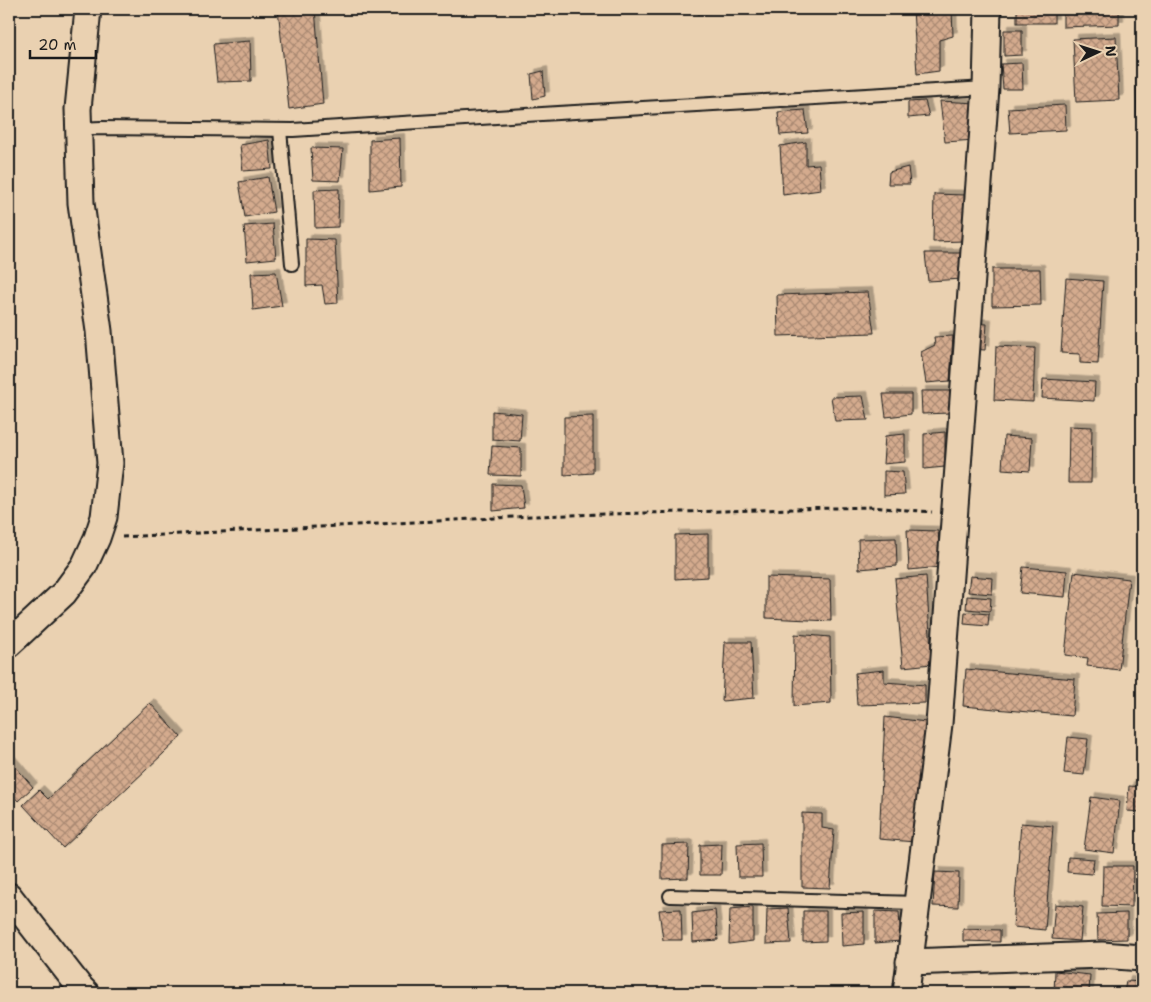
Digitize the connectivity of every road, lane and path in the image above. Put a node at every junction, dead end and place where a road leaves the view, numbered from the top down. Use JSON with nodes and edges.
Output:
{"nodes":[{"id":1,"x":88,"y":9,"type":"edge"},
{"id":2,"x":988,"y":9,"type":"edge"},
{"id":3,"x":986,"y":88,"type":"junction"},
{"id":4,"x":78,"y":129,"type":"junction"},
{"id":5,"x":280,"y":130,"type":"junction"},
{"id":6,"x":292,"y":264,"type":"dead end"},
{"id":7,"x":955,"y":514,"type":"junction"},
{"id":8,"x":97,"y":538,"type":"junction"},
{"id":9,"x":9,"y":644,"type":"edge"},
{"id":10,"x":9,"y":896,"type":"edge"},
{"id":11,"x":670,"y":896,"type":"dead end"},
{"id":12,"x":917,"y":903,"type":"junction"},
{"id":13,"x":1142,"y":958,"type":"edge"},
{"id":14,"x":909,"y":962,"type":"junction"},
{"id":15,"x":86,"y":993,"type":"edge"},
{"id":16,"x":906,"y":993,"type":"edge"}],
"edges":[{"from":1,"to":4,"type":"street"},
{"from":2,"to":3,"type":"street"},
{"from":3,"to":5,"type":"lane"},
{"from":3,"to":7,"type":"street"},
{"from":4,"to":5,"type":"lane"},
{"from":4,"to":8,"type":"street"},
{"from":5,"to":6,"type":"lane"},
{"from":7,"to":8,"type":"path"},
{"from":7,"to":12,"type":"street"},
{"from":8,"to":9,"type":"street"},
{"from":10,"to":15,"type":"street"},
{"from":11,"to":12,"type":"lane"},
{"from":12,"to":14,"type":"street"},
{"from":13,"to":14,"type":"street"},
{"from":14,"to":16,"type":"street"}]}
